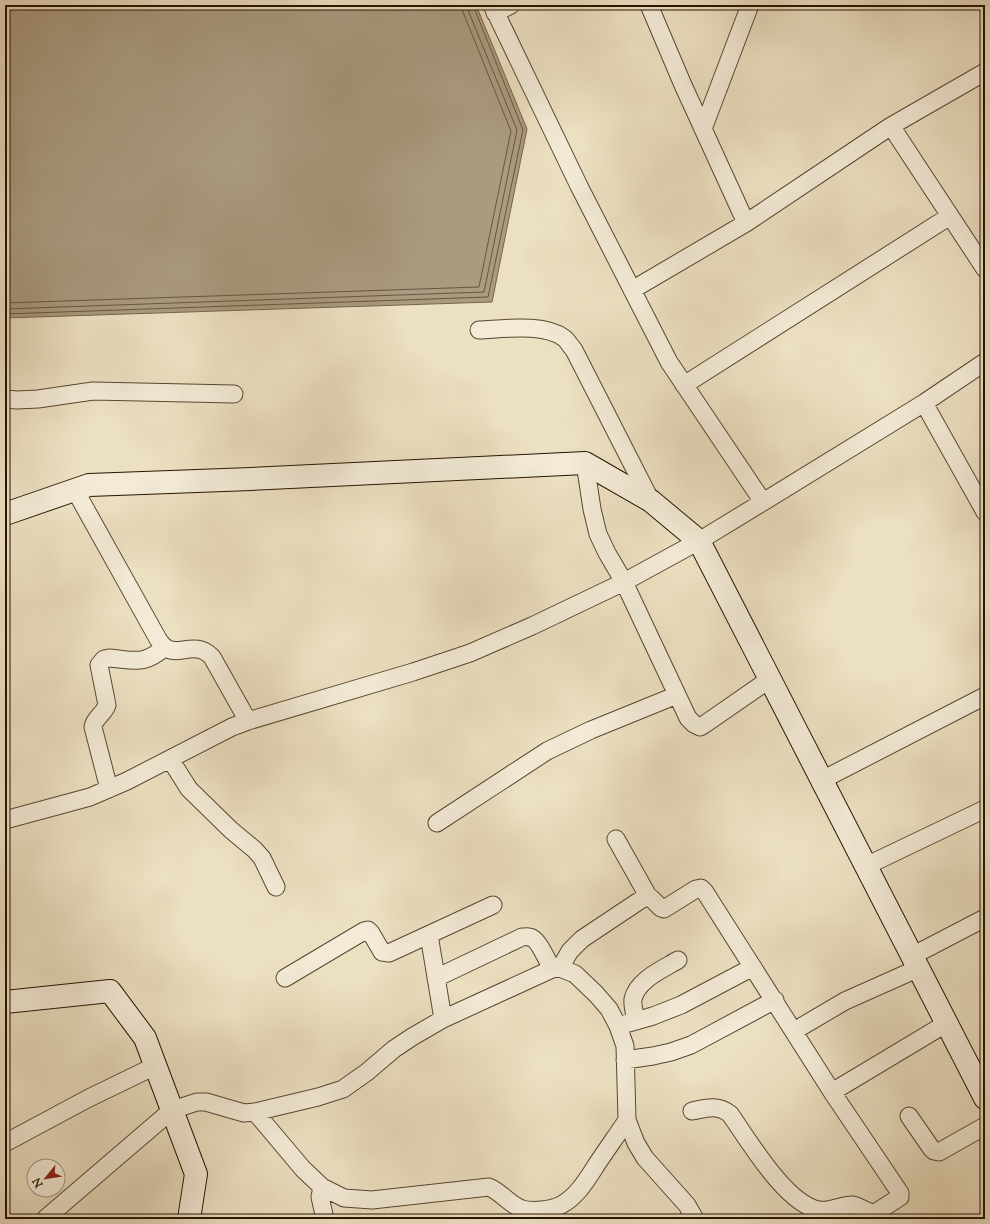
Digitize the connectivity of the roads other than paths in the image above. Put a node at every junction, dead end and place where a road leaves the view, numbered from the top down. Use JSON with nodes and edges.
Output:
{"nodes":[{"id":1,"x":511,"y":5,"type":"edge"},
{"id":2,"x":649,"y":5,"type":"edge"},
{"id":3,"x":750,"y":5,"type":"edge"},
{"id":4,"x":493,"y":9,"type":"edge"},
{"id":5,"x":985,"y":72,"type":"edge"},
{"id":6,"x":891,"y":126,"type":"junction"},
{"id":7,"x":703,"y":129,"type":"junction"},
{"id":8,"x":950,"y":216,"type":"junction"},
{"id":9,"x":746,"y":223,"type":"junction"},
{"id":10,"x":985,"y":269,"type":"edge"},
{"id":11,"x":632,"y":290,"type":"junction"},
{"id":12,"x":479,"y":330,"type":"dead end"},
{"id":13,"x":985,"y":362,"type":"edge"},
{"id":14,"x":684,"y":385,"type":"junction"},
{"id":15,"x":234,"y":394,"type":"dead end"},
{"id":16,"x":5,"y":399,"type":"edge"},
{"id":17,"x":924,"y":403,"type":"junction"},
{"id":18,"x":585,"y":463,"type":"junction"},
{"id":19,"x":75,"y":490,"type":"junction"},
{"id":20,"x":651,"y":501,"type":"junction"},
{"id":21,"x":763,"y":502,"type":"junction"},
{"id":22,"x":985,"y":512,"type":"edge"},
{"id":23,"x":5,"y":514,"type":"edge"},
{"id":24,"x":699,"y":541,"type":"junction"},
{"id":25,"x":624,"y":582,"type":"junction"},
{"id":26,"x":165,"y":648,"type":"junction"},
{"id":27,"x":770,"y":679,"type":"junction"},
{"id":28,"x":678,"y":695,"type":"junction"},
{"id":29,"x":985,"y":696,"type":"edge"},
{"id":30,"x":248,"y":721,"type":"junction"},
{"id":31,"x":170,"y":759,"type":"junction"},
{"id":32,"x":822,"y":780,"type":"junction"},
{"id":33,"x":109,"y":789,"type":"junction"},
{"id":34,"x":985,"y":809,"type":"edge"},
{"id":35,"x":5,"y":820,"type":"edge"},
{"id":36,"x":437,"y":824,"type":"dead end"},
{"id":37,"x":616,"y":839,"type":"dead end"},
{"id":38,"x":866,"y":866,"type":"junction"},
{"id":39,"x":276,"y":886,"type":"dead end"},
{"id":40,"x":648,"y":896,"type":"junction"},
{"id":41,"x":493,"y":905,"type":"dead end"},
{"id":42,"x":985,"y":918,"type":"edge"},
{"id":43,"x":429,"y":934,"type":"junction"},
{"id":44,"x":678,"y":960,"type":"dead end"},
{"id":45,"x":916,"y":962,"type":"junction"},
{"id":46,"x":753,"y":967,"type":"junction"},
{"id":47,"x":556,"y":969,"type":"junction"},
{"id":48,"x":285,"y":978,"type":"dead end"},
{"id":49,"x":436,"y":978,"type":"junction"},
{"id":50,"x":774,"y":1000,"type":"junction"},
{"id":51,"x":5,"y":1002,"type":"edge"},
{"id":52,"x":442,"y":1019,"type":"junction"},
{"id":53,"x":636,"y":1021,"type":"junction"},
{"id":54,"x":947,"y":1023,"type":"junction"},
{"id":55,"x":618,"y":1026,"type":"junction"},
{"id":56,"x":794,"y":1031,"type":"junction"},
{"id":57,"x":625,"y":1060,"type":"junction"},
{"id":58,"x":155,"y":1066,"type":"junction"},
{"id":59,"x":832,"y":1092,"type":"junction"},
{"id":60,"x":985,"y":1098,"type":"edge"},
{"id":61,"x":172,"y":1110,"type":"junction"},
{"id":62,"x":692,"y":1111,"type":"dead end"},
{"id":63,"x":255,"y":1112,"type":"junction"},
{"id":64,"x":909,"y":1116,"type":"dead end"},
{"id":65,"x":627,"y":1120,"type":"junction"},
{"id":66,"x":985,"y":1126,"type":"edge"},
{"id":67,"x":5,"y":1143,"type":"edge"},
{"id":68,"x":322,"y":1188,"type":"junction"},
{"id":69,"x":45,"y":1219,"type":"edge"},
{"id":70,"x":189,"y":1219,"type":"edge"},
{"id":71,"x":325,"y":1219,"type":"edge"},
{"id":72,"x":695,"y":1219,"type":"edge"}],
"edges":[{"from":1,"to":4,"type":"street"},
{"from":2,"to":7,"type":"street"},
{"from":3,"to":7,"type":"street"},
{"from":4,"to":11,"type":"street"},
{"from":5,"to":6,"type":"street"},
{"from":6,"to":8,"type":"street"},
{"from":6,"to":9,"type":"street"},
{"from":7,"to":9,"type":"street"},
{"from":8,"to":10,"type":"street"},
{"from":8,"to":14,"type":"street"},
{"from":9,"to":11,"type":"street"},
{"from":11,"to":14,"type":"street"},
{"from":12,"to":20,"type":"street"},
{"from":13,"to":17,"type":"street"},
{"from":14,"to":21,"type":"street"},
{"from":15,"to":16,"type":"street"},
{"from":17,"to":21,"type":"street"},
{"from":17,"to":22,"type":"street"},
{"from":18,"to":19,"type":"street"},
{"from":18,"to":20,"type":"street"},
{"from":18,"to":25,"type":"street"},
{"from":19,"to":23,"type":"street"},
{"from":19,"to":26,"type":"street"},
{"from":20,"to":24,"type":"street"},
{"from":21,"to":24,"type":"street"},
{"from":24,"to":25,"type":"street"},
{"from":24,"to":27,"type":"street"},
{"from":25,"to":28,"type":"street"},
{"from":25,"to":30,"type":"street"},
{"from":26,"to":30,"type":"street"},
{"from":26,"to":33,"type":"street"},
{"from":27,"to":28,"type":"street"},
{"from":27,"to":32,"type":"street"},
{"from":28,"to":36,"type":"street"},
{"from":29,"to":32,"type":"street"},
{"from":30,"to":31,"type":"street"},
{"from":31,"to":33,"type":"street"},
{"from":31,"to":39,"type":"street"},
{"from":32,"to":38,"type":"street"},
{"from":33,"to":35,"type":"street"},
{"from":34,"to":38,"type":"street"},
{"from":37,"to":40,"type":"street"},
{"from":38,"to":45,"type":"street"},
{"from":40,"to":46,"type":"street"},
{"from":40,"to":47,"type":"street"},
{"from":41,"to":43,"type":"street"},
{"from":42,"to":45,"type":"street"},
{"from":43,"to":48,"type":"street"},
{"from":43,"to":49,"type":"street"},
{"from":44,"to":53,"type":"street"},
{"from":45,"to":54,"type":"street"},
{"from":45,"to":56,"type":"street"},
{"from":46,"to":50,"type":"street"},
{"from":46,"to":53,"type":"street"},
{"from":47,"to":49,"type":"street"},
{"from":47,"to":52,"type":"street"},
{"from":47,"to":55,"type":"street"},
{"from":49,"to":52,"type":"street"},
{"from":50,"to":56,"type":"street"},
{"from":50,"to":57,"type":"street"},
{"from":51,"to":58,"type":"street"},
{"from":52,"to":63,"type":"street"},
{"from":53,"to":55,"type":"street"},
{"from":54,"to":59,"type":"street"},
{"from":54,"to":60,"type":"street"},
{"from":55,"to":57,"type":"street"},
{"from":56,"to":59,"type":"street"},
{"from":57,"to":65,"type":"street"},
{"from":58,"to":61,"type":"street"},
{"from":58,"to":67,"type":"street"},
{"from":59,"to":62,"type":"street"},
{"from":61,"to":63,"type":"street"},
{"from":61,"to":69,"type":"street"},
{"from":61,"to":70,"type":"street"},
{"from":63,"to":68,"type":"street"},
{"from":64,"to":66,"type":"street"},
{"from":65,"to":68,"type":"street"},
{"from":65,"to":72,"type":"street"},
{"from":68,"to":71,"type":"street"}]}
